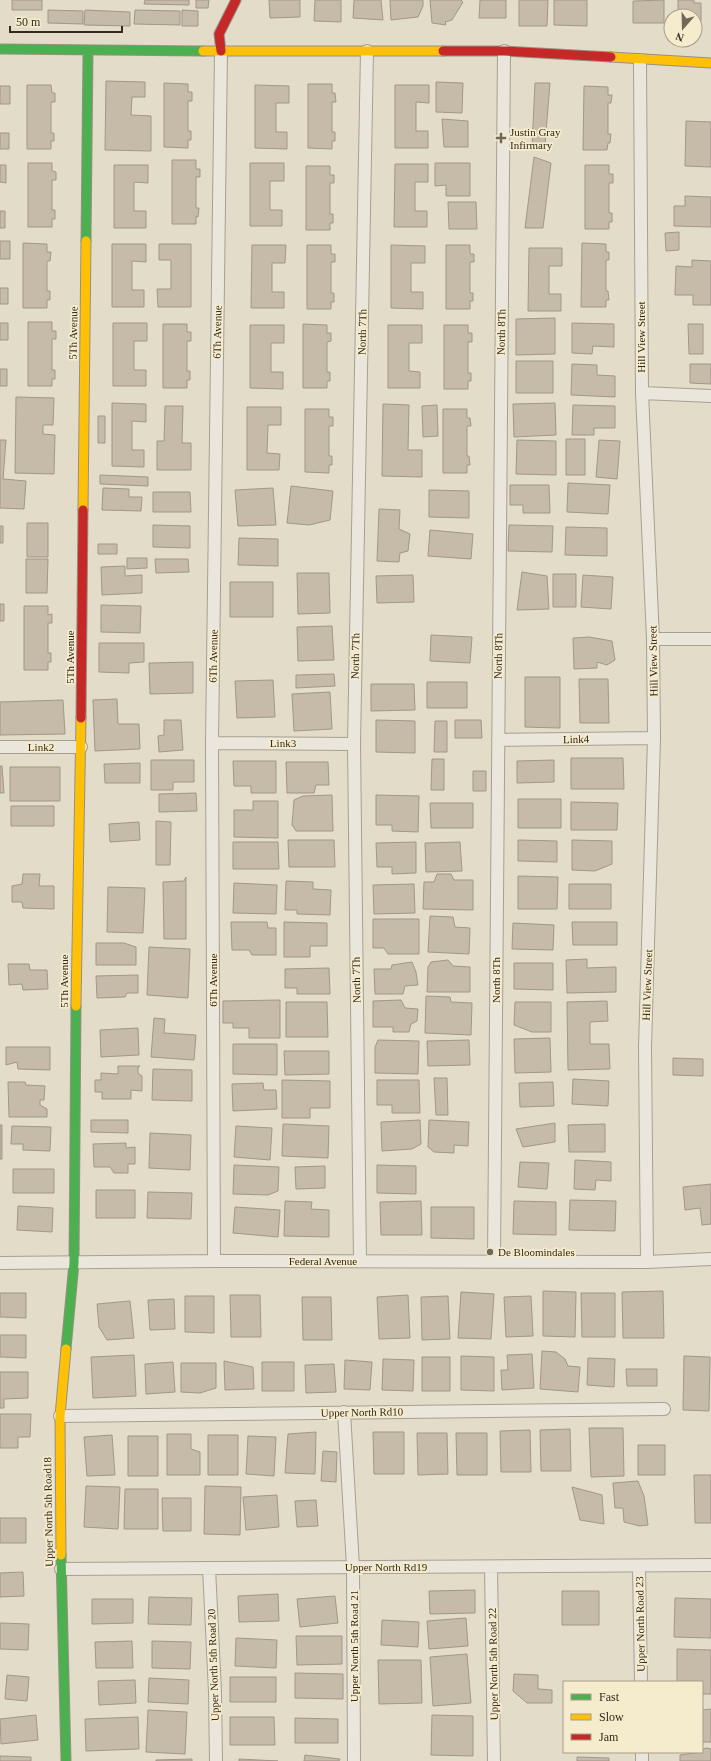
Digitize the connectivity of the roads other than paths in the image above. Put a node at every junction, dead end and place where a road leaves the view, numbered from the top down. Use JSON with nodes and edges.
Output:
{"nodes":[{"id":1,"x":236,"y":0,"type":"edge"},
{"id":2,"x":0,"y":49,"type":"edge"},
{"id":3,"x":88,"y":51,"type":"junction"},
{"id":4,"x":221,"y":51,"type":"junction"},
{"id":5,"x":367,"y":51,"type":"junction"},
{"id":6,"x":504,"y":51,"type":"junction"},
{"id":7,"x":640,"y":60,"type":"junction"},
{"id":8,"x":711,"y":63,"type":"edge"},
{"id":9,"x":642,"y":393,"type":"junction"},
{"id":10,"x":711,"y":396,"type":"edge"},
{"id":11,"x":654,"y":639,"type":"junction"},
{"id":12,"x":711,"y":639,"type":"edge"},
{"id":13,"x":654,"y":738,"type":"junction"},
{"id":14,"x":498,"y":740,"type":"junction"},
{"id":15,"x":212,"y":743,"type":"junction"},
{"id":16,"x":354,"y":744,"type":"junction"},
{"id":17,"x":0,"y":746,"type":"edge"},
{"id":18,"x":81,"y":747,"type":"junction"},
{"id":19,"x":711,"y":1259,"type":"edge"},
{"id":20,"x":494,"y":1260,"type":"junction"},
{"id":21,"x":214,"y":1261,"type":"junction"},
{"id":22,"x":360,"y":1261,"type":"junction"},
{"id":23,"x":647,"y":1262,"type":"junction"},
{"id":24,"x":0,"y":1263,"type":"edge"},
{"id":25,"x":74,"y":1263,"type":"junction"},
{"id":26,"x":664,"y":1409,"type":"dead end"},
{"id":27,"x":344,"y":1412,"type":"junction"},
{"id":28,"x":60,"y":1416,"type":"junction"},
{"id":29,"x":711,"y":1565,"type":"edge"},
{"id":30,"x":353,"y":1567,"type":"junction"},
{"id":31,"x":491,"y":1567,"type":"junction"},
{"id":32,"x":639,"y":1567,"type":"junction"},
{"id":33,"x":209,"y":1568,"type":"junction"},
{"id":34,"x":61,"y":1569,"type":"junction"},
{"id":35,"x":641,"y":1681,"type":"edge"},
{"id":36,"x":66,"y":1761,"type":"edge"},
{"id":37,"x":216,"y":1761,"type":"edge"},
{"id":38,"x":354,"y":1761,"type":"edge"},
{"id":39,"x":494,"y":1761,"type":"edge"}],
"edges":[{"from":1,"to":4,"type":"street"},
{"from":2,"to":3,"type":"street"},
{"from":3,"to":4,"type":"street"},
{"from":3,"to":18,"type":"street","name":"5Th Avenue"},
{"from":4,"to":5,"type":"street"},
{"from":4,"to":15,"type":"street","name":"6Th Avenue"},
{"from":5,"to":6,"type":"street"},
{"from":5,"to":16,"type":"street","name":"North 7Th"},
{"from":6,"to":7,"type":"street"},
{"from":6,"to":14,"type":"street","name":"North 8Th"},
{"from":7,"to":8,"type":"street"},
{"from":7,"to":9,"type":"street","name":"Hill View Street"},
{"from":9,"to":10,"type":"street"},
{"from":9,"to":11,"type":"street","name":"Hill View Street"},
{"from":11,"to":12,"type":"street"},
{"from":11,"to":13,"type":"street","name":"Hill View Street"},
{"from":13,"to":14,"type":"street","name":"Link4"},
{"from":13,"to":23,"type":"street","name":"Hill View Street"},
{"from":14,"to":20,"type":"street","name":"North 8Th"},
{"from":15,"to":16,"type":"street","name":"Link3"},
{"from":15,"to":21,"type":"street","name":"6Th Avenue"},
{"from":16,"to":22,"type":"street","name":"North 7Th"},
{"from":17,"to":18,"type":"street","name":"Link2"},
{"from":18,"to":25,"type":"street","name":"5Th Avenue"},
{"from":19,"to":23,"type":"street","name":"Federal Avenue"},
{"from":20,"to":22,"type":"street","name":"Federal Avenue"},
{"from":20,"to":23,"type":"street","name":"Federal Avenue"},
{"from":21,"to":22,"type":"street","name":"Federal Avenue"},
{"from":21,"to":25,"type":"street","name":"Federal Avenue"},
{"from":24,"to":25,"type":"street","name":"Federal Avenue"},
{"from":25,"to":28,"type":"street","name":"Upper North 5th Road18"},
{"from":26,"to":27,"type":"street","name":"Upper North Rd10"},
{"from":27,"to":28,"type":"street","name":"Upper North Rd10"},
{"from":27,"to":30,"type":"street","name":"Upper North 5th Road 21"},
{"from":28,"to":34,"type":"street","name":"Upper North 5th Road18"},
{"from":29,"to":32,"type":"street","name":"Upper North Rd19"},
{"from":30,"to":31,"type":"street","name":"Upper North Rd19"},
{"from":30,"to":33,"type":"street","name":"Upper North Rd19"},
{"from":30,"to":38,"type":"street","name":"Upper North 5th Road 21"},
{"from":31,"to":32,"type":"street","name":"Upper North Rd19"},
{"from":31,"to":39,"type":"street","name":"Upper North 5th Road 22"},
{"from":32,"to":35,"type":"street","name":"Upper North Road 23"},
{"from":33,"to":34,"type":"street","name":"Upper North Rd19"},
{"from":33,"to":37,"type":"street","name":"Upper North 5th Road 20"},
{"from":34,"to":36,"type":"street","name":"Upper North 5th Road18"}]}
